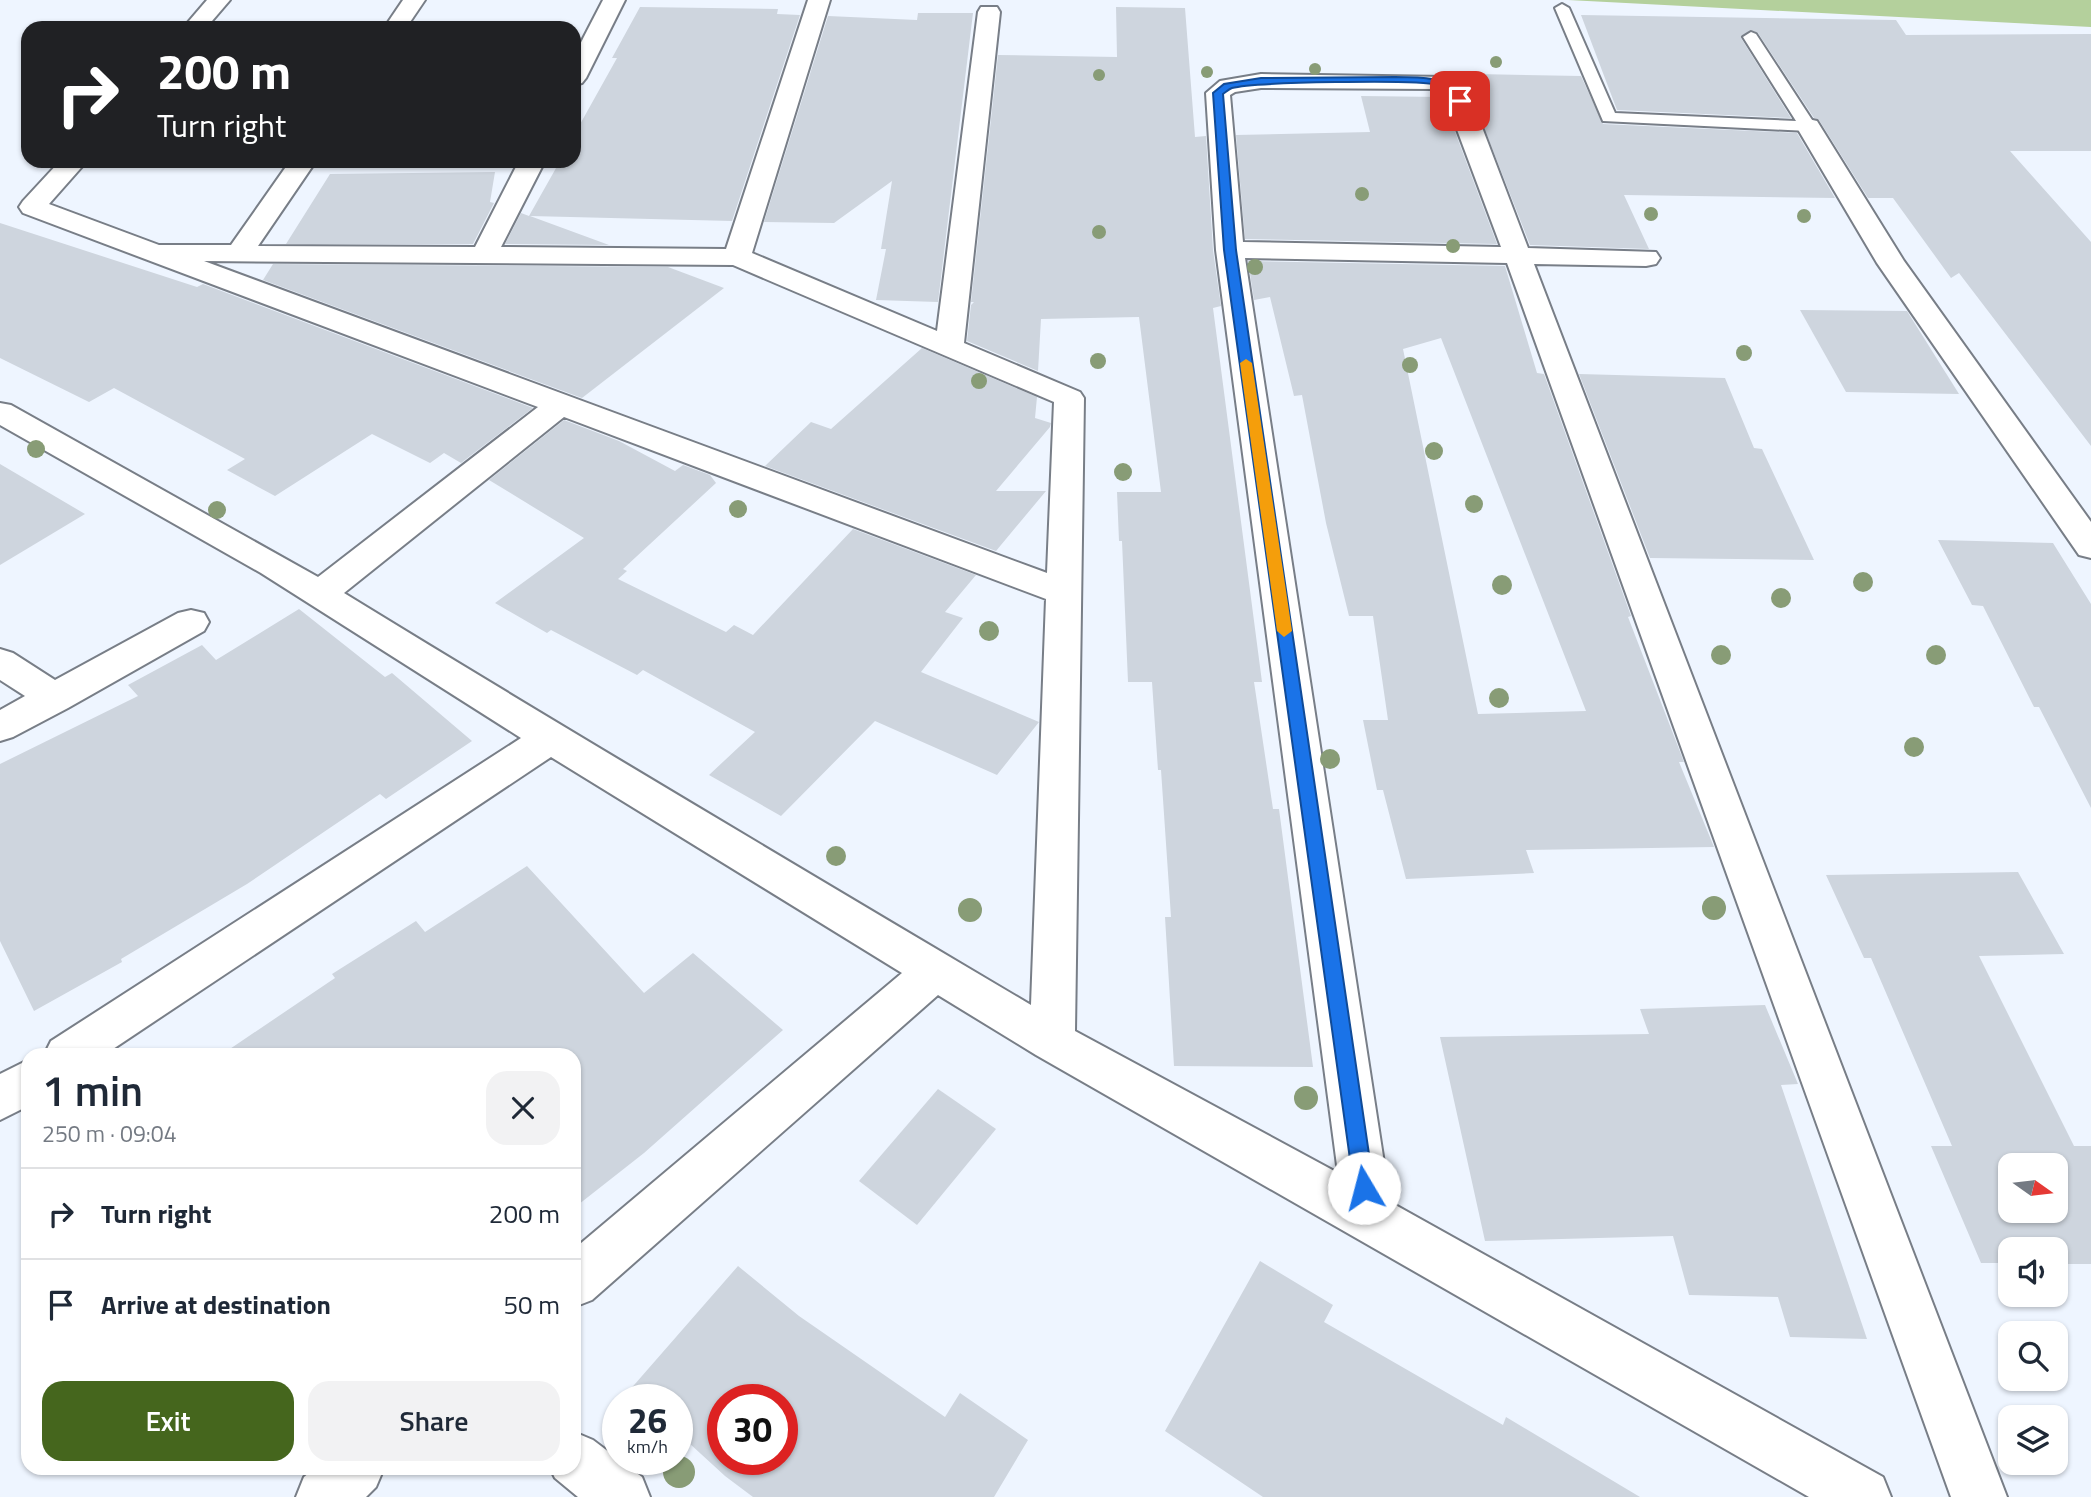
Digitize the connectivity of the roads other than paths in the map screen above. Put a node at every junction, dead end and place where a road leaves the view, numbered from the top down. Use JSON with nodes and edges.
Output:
{"nodes":[{"id":1,"x":219,"y":0,"type":"edge"},
{"id":2,"x":414,"y":0,"type":"edge"},
{"id":3,"x":614,"y":0,"type":"edge"},
{"id":4,"x":819,"y":0,"type":"edge"},
{"id":5,"x":1562,"y":8,"type":"dead end"},
{"id":6,"x":989,"y":12,"type":"dead end"},
{"id":7,"x":200,"y":21,"type":"edge"},
{"id":8,"x":400,"y":21,"type":"edge"},
{"id":9,"x":1751,"y":37,"type":"dead end"},
{"id":10,"x":581,"y":64,"type":"edge"},
{"id":11,"x":1808,"y":126,"type":"junction"},
{"id":12,"x":68,"y":168,"type":"edge"},
{"id":13,"x":298,"y":168,"type":"edge"},
{"id":14,"x":528,"y":168,"type":"edge"},
{"id":15,"x":1230,"y":250,"type":"junction"},
{"id":16,"x":240,"y":252,"type":"junction"},
{"id":17,"x":155,"y":253,"type":"junction"},
{"id":18,"x":485,"y":253,"type":"junction"},
{"id":19,"x":343,"y":255,"type":"junction"},
{"id":20,"x":1518,"y":256,"type":"junction"},
{"id":21,"x":737,"y":257,"type":"junction"},
{"id":22,"x":1646,"y":258,"type":"dead end"},
{"id":23,"x":304,"y":289,"type":"junction"},
{"id":24,"x":949,"y":348,"type":"junction"},
{"id":25,"x":562,"y":404,"type":"junction"},
{"id":26,"x":0,"y":412,"type":"edge"},
{"id":27,"x":2091,"y":547,"type":"edge"},
{"id":28,"x":1065,"y":593,"type":"junction"},
{"id":29,"x":320,"y":594,"type":"junction"},
{"id":30,"x":191,"y":622,"type":"dead end"},
{"id":31,"x":0,"y":662,"type":"edge"},
{"id":32,"x":55,"y":698,"type":"junction"},
{"id":33,"x":0,"y":727,"type":"edge"},
{"id":34,"x":550,"y":738,"type":"junction"},
{"id":35,"x":937,"y":970,"type":"junction"},
{"id":36,"x":1052,"y":1041,"type":"junction"},
{"id":37,"x":78,"y":1048,"type":"edge"},
{"id":38,"x":21,"y":1086,"type":"edge"},
{"id":39,"x":0,"y":1099,"type":"edge"},
{"id":40,"x":1368,"y":1216,"type":"junction"},
{"id":41,"x":581,"y":1276,"type":"edge"},
{"id":42,"x":581,"y":1465,"type":"edge"},
{"id":43,"x":349,"y":1475,"type":"edge"},
{"id":44,"x":324,"y":1497,"type":"edge"},
{"id":45,"x":622,"y":1497,"type":"edge"},
{"id":46,"x":1863,"y":1497,"type":"edge"},
{"id":47,"x":1979,"y":1497,"type":"edge"}],
"edges":[{"from":1,"to":7,"type":"street"},
{"from":2,"to":8,"type":"street"},
{"from":3,"to":10,"type":"street"},
{"from":4,"to":21,"type":"street"},
{"from":5,"to":11,"type":"lane"},
{"from":6,"to":24,"type":"street"},
{"from":9,"to":11,"type":"lane"},
{"from":11,"to":27,"type":"street"},
{"from":12,"to":17,"type":"street"},
{"from":13,"to":16,"type":"street"},
{"from":14,"to":18,"type":"street"},
{"from":15,"to":20,"type":"street"},
{"from":15,"to":20,"type":"street"},
{"from":15,"to":40,"type":"street"},
{"from":16,"to":17,"type":"street"},
{"from":16,"to":19,"type":"street"},
{"from":17,"to":23,"type":"street"},
{"from":18,"to":19,"type":"street"},
{"from":18,"to":21,"type":"street"},
{"from":19,"to":23,"type":"street"},
{"from":20,"to":22,"type":"street"},
{"from":20,"to":47,"type":"street"},
{"from":21,"to":24,"type":"street"},
{"from":23,"to":25,"type":"street"},
{"from":24,"to":28,"type":"street"},
{"from":25,"to":28,"type":"street"},
{"from":25,"to":29,"type":"street"},
{"from":26,"to":29,"type":"street"},
{"from":28,"to":36,"type":"street"},
{"from":29,"to":34,"type":"street"},
{"from":30,"to":32,"type":"street"},
{"from":31,"to":32,"type":"street"},
{"from":32,"to":33,"type":"street"},
{"from":34,"to":35,"type":"street"},
{"from":34,"to":37,"type":"street"},
{"from":35,"to":36,"type":"street"},
{"from":35,"to":41,"type":"street"},
{"from":36,"to":40,"type":"street"},
{"from":38,"to":39,"type":"street"},
{"from":40,"to":46,"type":"street"},
{"from":42,"to":45,"type":"street"},
{"from":43,"to":44,"type":"street"}]}
